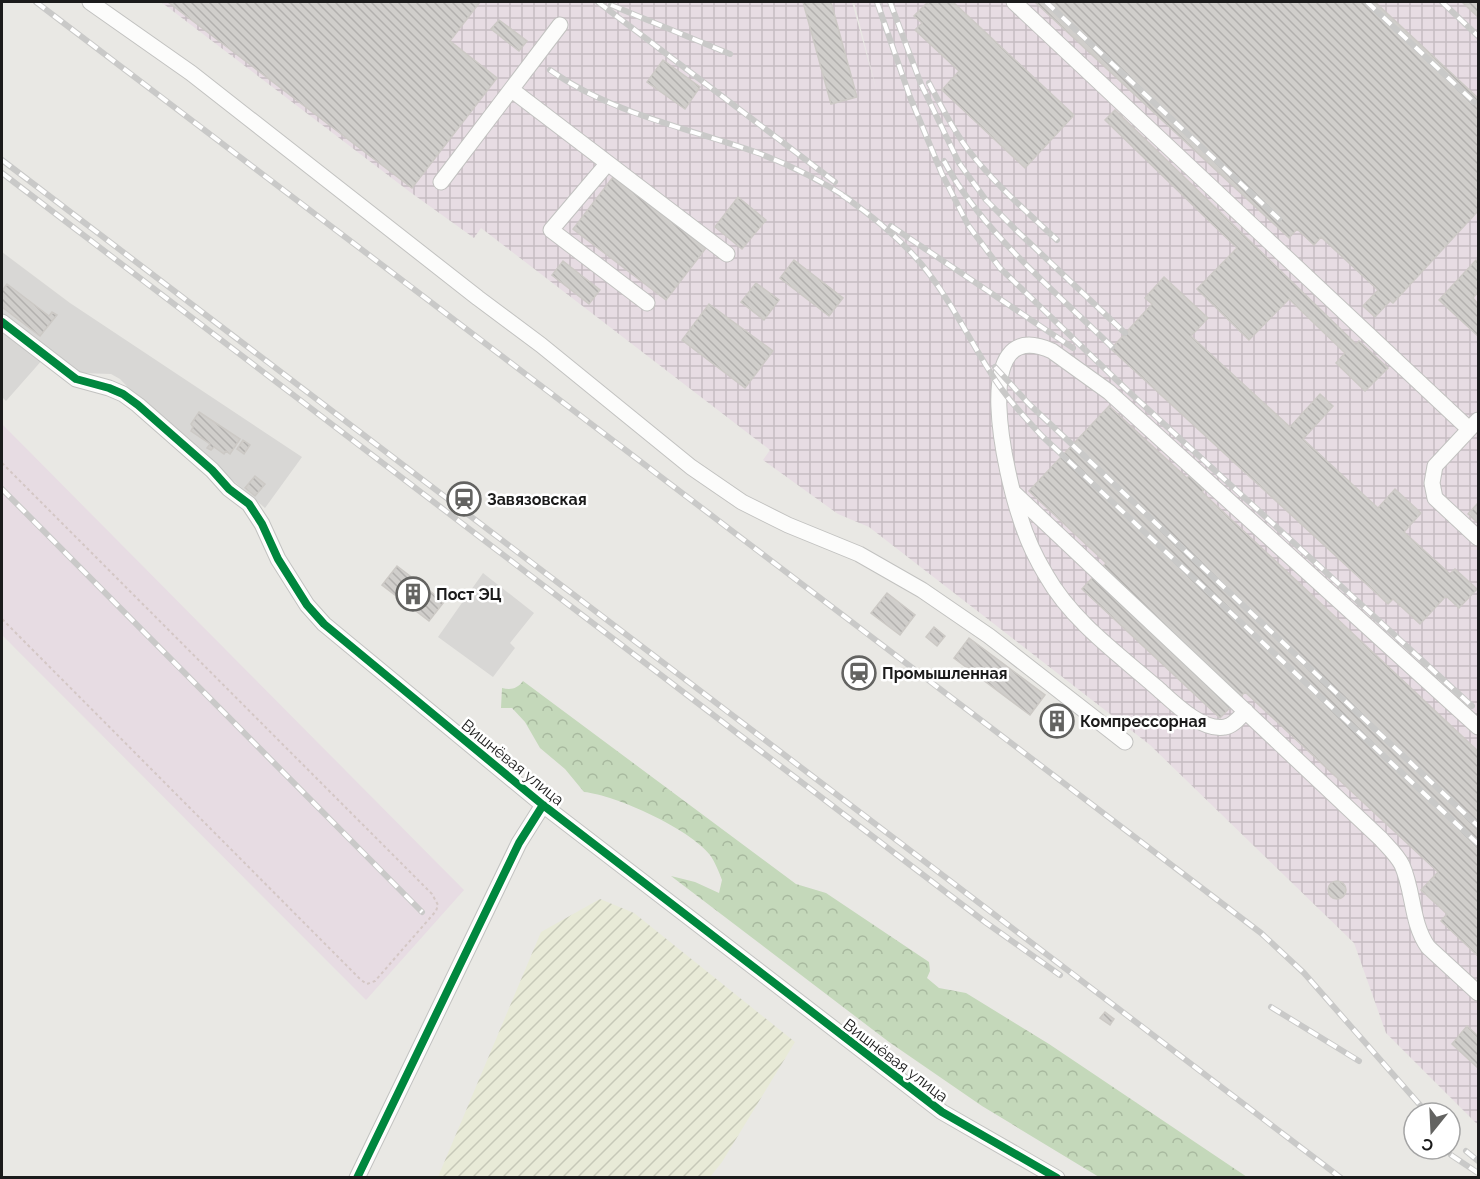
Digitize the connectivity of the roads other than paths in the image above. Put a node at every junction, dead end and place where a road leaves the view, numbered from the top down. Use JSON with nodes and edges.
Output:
{"nodes":[{"id":1,"x":90,"y":2,"type":"edge"},
{"id":2,"x":1014,"y":2,"type":"edge"},
{"id":3,"x":560,"y":25,"type":"dead end"},
{"id":4,"x":512,"y":90,"type":"junction"},
{"id":5,"x":607,"y":164,"type":"junction"},
{"id":6,"x":441,"y":182,"type":"dead end"},
{"id":7,"x":727,"y":254,"type":"dead end"},
{"id":8,"x":647,"y":303,"type":"dead end"},
{"id":9,"x":2,"y":322,"type":"edge"},
{"id":10,"x":1474,"y":424,"type":"edge"},
{"id":11,"x":1012,"y":491,"type":"junction"},
{"id":12,"x":1479,"y":538,"type":"edge"},
{"id":13,"x":1246,"y":711,"type":"junction"},
{"id":14,"x":1479,"y":727,"type":"edge"},
{"id":15,"x":1125,"y":742,"type":"dead end"},
{"id":16,"x":543,"y":805,"type":"junction"},
{"id":17,"x":1479,"y":993,"type":"edge"},
{"id":18,"x":357,"y":1178,"type":"edge"},
{"id":19,"x":1057,"y":1178,"type":"edge"}],
"edges":[{"from":1,"to":15,"type":"street"},
{"from":2,"to":10,"type":"street"},
{"from":3,"to":4,"type":"street"},
{"from":4,"to":5,"type":"street"},
{"from":4,"to":6,"type":"street"},
{"from":5,"to":7,"type":"street"},
{"from":5,"to":8,"type":"street"},
{"from":9,"to":16,"type":"street","name":"Вишнёвая улица"},
{"from":10,"to":12,"type":"street"},
{"from":11,"to":13,"type":"street"},
{"from":11,"to":13,"type":"street"},
{"from":11,"to":14,"type":"street"},
{"from":13,"to":17,"type":"street"},
{"from":16,"to":18,"type":"street"},
{"from":16,"to":19,"type":"street","name":"Вишнёвая улица"}]}
